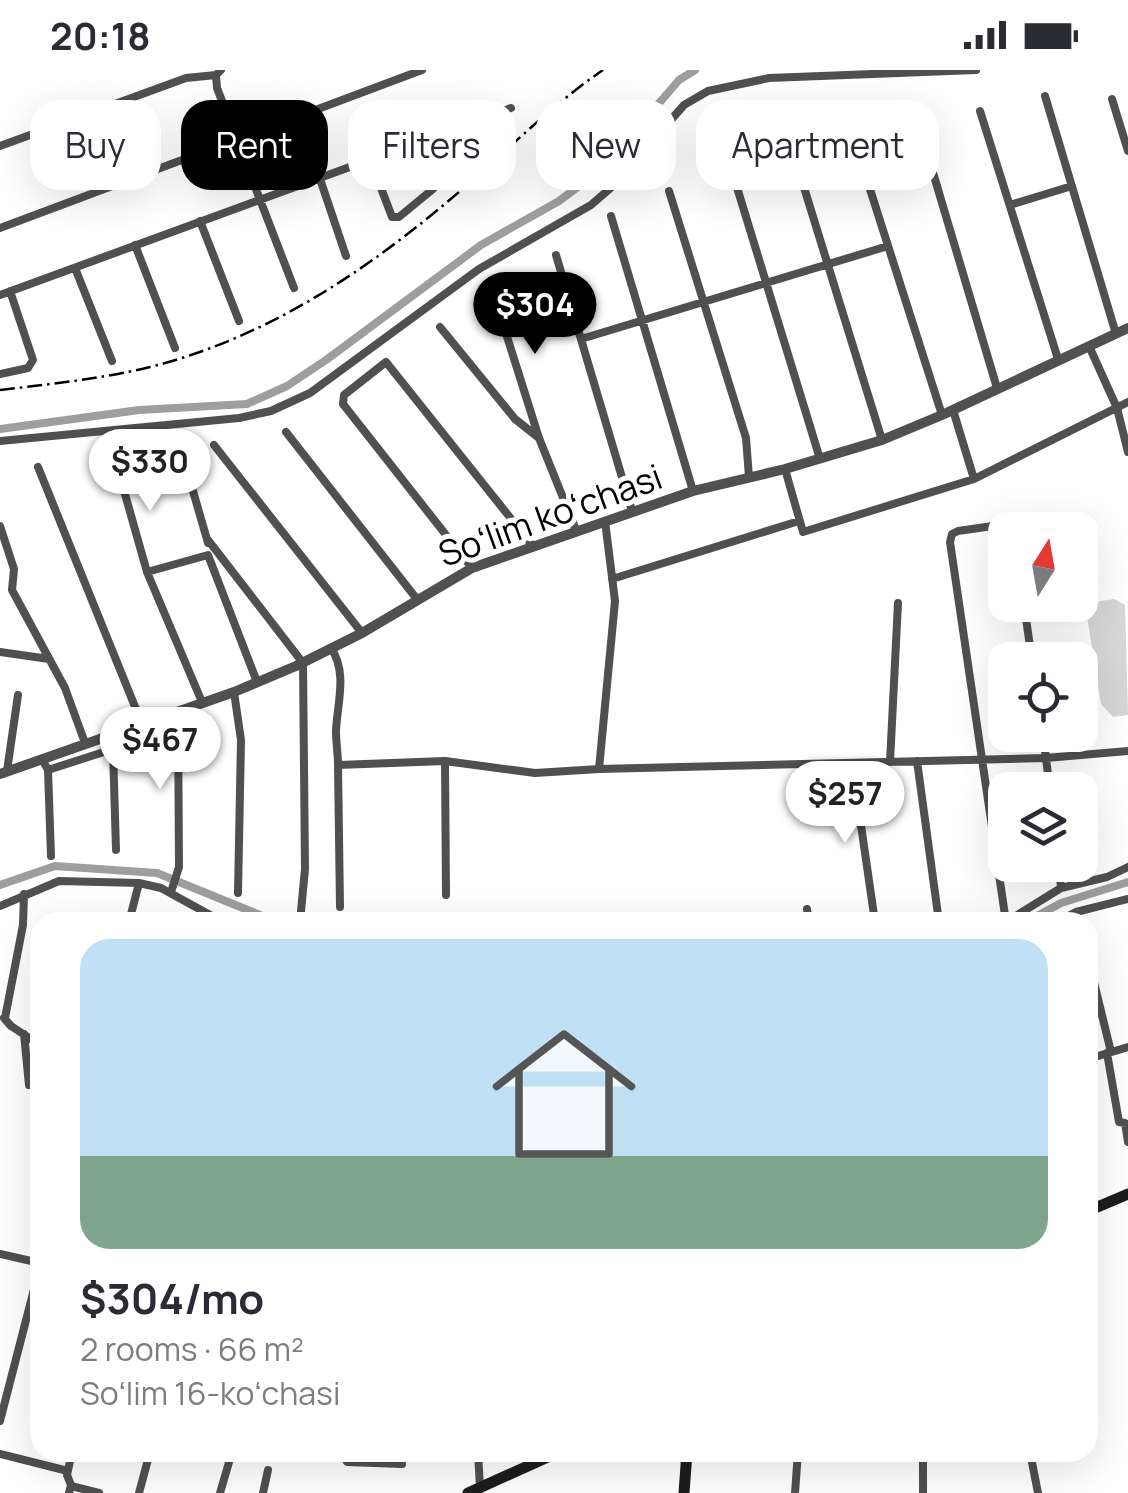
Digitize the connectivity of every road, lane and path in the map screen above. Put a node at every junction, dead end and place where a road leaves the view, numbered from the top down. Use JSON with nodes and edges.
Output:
{"nodes":[{"id":1,"x":422,"y":70,"type":"edge"},
{"id":2,"x":976,"y":70,"type":"edge"},
{"id":3,"x":218,"y":72,"type":"edge"},
{"id":4,"x":1045,"y":96,"type":"dead end"},
{"id":5,"x":1112,"y":99,"type":"dead end"},
{"id":6,"x":222,"y":100,"type":"edge"},
{"id":7,"x":328,"y":105,"type":"edge"},
{"id":8,"x":980,"y":110,"type":"dead end"},
{"id":9,"x":0,"y":146,"type":"edge"},
{"id":10,"x":1128,"y":151,"type":"edge"},
{"id":11,"x":181,"y":160,"type":"edge"},
{"id":12,"x":1072,"y":186,"type":"junction"},
{"id":13,"x":256,"y":190,"type":"edge"},
{"id":14,"x":291,"y":190,"type":"edge"},
{"id":15,"x":323,"y":190,"type":"edge"},
{"id":16,"x":382,"y":190,"type":"edge"},
{"id":17,"x":432,"y":190,"type":"edge"},
{"id":18,"x":738,"y":190,"type":"edge"},
{"id":19,"x":805,"y":190,"type":"edge"},
{"id":20,"x":870,"y":190,"type":"edge"},
{"id":21,"x":938,"y":190,"type":"edge"},
{"id":22,"x":669,"y":191,"type":"dead end"},
{"id":23,"x":260,"y":201,"type":"junction"},
{"id":24,"x":1010,"y":205,"type":"junction"},
{"id":25,"x":611,"y":216,"type":"dead end"},
{"id":26,"x":200,"y":221,"type":"junction"},
{"id":27,"x":0,"y":228,"type":"edge"},
{"id":28,"x":136,"y":245,"type":"junction"},
{"id":29,"x":888,"y":246,"type":"junction"},
{"id":30,"x":556,"y":255,"type":"dead end"},
{"id":31,"x":346,"y":256,"type":"dead end"},
{"id":32,"x":828,"y":264,"type":"junction"},
{"id":33,"x":74,"y":268,"type":"junction"},
{"id":34,"x":766,"y":283,"type":"junction"},
{"id":35,"x":294,"y":288,"type":"dead end"},
{"id":36,"x":492,"y":288,"type":"dead end"},
{"id":37,"x":10,"y":292,"type":"junction"},
{"id":38,"x":0,"y":295,"type":"edge"},
{"id":39,"x":704,"y":302,"type":"junction"},
{"id":40,"x":642,"y":320,"type":"junction"},
{"id":41,"x":239,"y":321,"type":"dead end"},
{"id":42,"x":440,"y":327,"type":"dead end"},
{"id":43,"x":1128,"y":328,"type":"edge"},
{"id":44,"x":1116,"y":334,"type":"junction"},
{"id":45,"x":581,"y":338,"type":"junction"},
{"id":46,"x":1089,"y":346,"type":"junction"},
{"id":47,"x":175,"y":348,"type":"dead end"},
{"id":48,"x":1058,"y":358,"type":"junction"},
{"id":49,"x":112,"y":361,"type":"dead end"},
{"id":50,"x":0,"y":374,"type":"edge"},
{"id":51,"x":997,"y":388,"type":"junction"},
{"id":52,"x":1128,"y":402,"type":"edge"},
{"id":53,"x":1117,"y":408,"type":"junction"},
{"id":54,"x":947,"y":413,"type":"junction"},
{"id":55,"x":171,"y":426,"type":"junction"},
{"id":56,"x":286,"y":432,"type":"dead end"},
{"id":57,"x":539,"y":438,"type":"junction"},
{"id":58,"x":0,"y":440,"type":"edge"},
{"id":59,"x":882,"y":440,"type":"junction"},
{"id":60,"x":214,"y":446,"type":"dead end"},
{"id":61,"x":1128,"y":452,"type":"edge"},
{"id":62,"x":820,"y":459,"type":"junction"},
{"id":63,"x":38,"y":467,"type":"dead end"},
{"id":64,"x":170,"y":467,"type":"dead end"},
{"id":65,"x":785,"y":469,"type":"junction"},
{"id":66,"x":750,"y":477,"type":"junction"},
{"id":67,"x":974,"y":480,"type":"junction"},
{"id":68,"x":692,"y":492,"type":"junction"},
{"id":69,"x":632,"y":511,"type":"junction"},
{"id":70,"x":605,"y":521,"type":"junction"},
{"id":71,"x":798,"y":521,"type":"junction"},
{"id":72,"x":0,"y":526,"type":"edge"},
{"id":73,"x":988,"y":527,"type":"edge"},
{"id":74,"x":576,"y":530,"type":"junction"},
{"id":75,"x":208,"y":540,"type":"junction"},
{"id":76,"x":532,"y":545,"type":"junction"},
{"id":77,"x":208,"y":555,"type":"junction"},
{"id":78,"x":472,"y":568,"type":"junction"},
{"id":79,"x":148,"y":572,"type":"junction"},
{"id":80,"x":612,"y":579,"type":"junction"},
{"id":81,"x":0,"y":588,"type":"edge"},
{"id":82,"x":12,"y":590,"type":"junction"},
{"id":83,"x":416,"y":598,"type":"junction"},
{"id":84,"x":898,"y":603,"type":"dead end"},
{"id":85,"x":362,"y":633,"type":"junction"},
{"id":86,"x":331,"y":648,"type":"junction"},
{"id":87,"x":0,"y":652,"type":"edge"},
{"id":88,"x":49,"y":659,"type":"junction"},
{"id":89,"x":302,"y":662,"type":"junction"},
{"id":90,"x":257,"y":682,"type":"junction"},
{"id":91,"x":234,"y":692,"type":"junction"},
{"id":92,"x":18,"y":695,"type":"dead end"},
{"id":93,"x":202,"y":702,"type":"junction"},
{"id":94,"x":178,"y":711,"type":"junction"},
{"id":95,"x":142,"y":724,"type":"junction"},
{"id":96,"x":111,"y":734,"type":"junction"},
{"id":97,"x":85,"y":743,"type":"junction"},
{"id":98,"x":113,"y":749,"type":"junction"},
{"id":99,"x":1128,"y":751,"type":"edge"},
{"id":100,"x":1045,"y":752,"type":"edge"},
{"id":101,"x":1046,"y":758,"type":"junction"},
{"id":102,"x":982,"y":759,"type":"junction"},
{"id":103,"x":445,"y":761,"type":"junction"},
{"id":104,"x":917,"y":761,"type":"junction"},
{"id":105,"x":890,"y":762,"type":"junction"},
{"id":106,"x":852,"y":763,"type":"junction"},
{"id":107,"x":45,"y":764,"type":"junction"},
{"id":108,"x":338,"y":766,"type":"junction"},
{"id":109,"x":599,"y":769,"type":"junction"},
{"id":110,"x":3,"y":772,"type":"edge"},
{"id":111,"x":1048,"y":772,"type":"edge"},
{"id":112,"x":116,"y":850,"type":"dead end"},
{"id":113,"x":51,"y":856,"type":"dead end"},
{"id":114,"x":1128,"y":867,"type":"edge"},
{"id":115,"x":1060,"y":882,"type":"edge"},
{"id":116,"x":139,"y":883,"type":"junction"},
{"id":117,"x":1061,"y":888,"type":"junction"},
{"id":118,"x":172,"y":890,"type":"junction"},
{"id":119,"x":238,"y":892,"type":"dead end"},
{"id":120,"x":24,"y":894,"type":"junction"},
{"id":121,"x":446,"y":895,"type":"dead end"},
{"id":122,"x":1128,"y":899,"type":"edge"},
{"id":123,"x":0,"y":906,"type":"edge"},
{"id":124,"x":340,"y":907,"type":"dead end"},
{"id":125,"x":808,"y":909,"type":"dead end"},
{"id":126,"x":131,"y":912,"type":"edge"},
{"id":127,"x":202,"y":912,"type":"edge"},
{"id":128,"x":301,"y":912,"type":"edge"},
{"id":129,"x":808,"y":912,"type":"edge"},
{"id":130,"x":874,"y":912,"type":"edge"},
{"id":131,"x":938,"y":912,"type":"edge"},
{"id":132,"x":1005,"y":912,"type":"edge"},
{"id":133,"x":1022,"y":912,"type":"edge"},
{"id":134,"x":1076,"y":912,"type":"edge"},
{"id":135,"x":1098,"y":1003,"type":"edge"},
{"id":136,"x":2,"y":1018,"type":"edge"},
{"id":137,"x":24,"y":1034,"type":"junction"},
{"id":138,"x":30,"y":1038,"type":"edge"},
{"id":139,"x":1128,"y":1048,"type":"edge"},
{"id":140,"x":1109,"y":1052,"type":"junction"},
{"id":141,"x":1098,"y":1056,"type":"edge"},
{"id":142,"x":29,"y":1085,"type":"dead end"},
{"id":143,"x":1128,"y":1142,"type":"edge"},
{"id":144,"x":1128,"y":1194,"type":"edge"},
{"id":145,"x":1098,"y":1207,"type":"edge"},
{"id":146,"x":0,"y":1254,"type":"edge"},
{"id":147,"x":30,"y":1262,"type":"edge"},
{"id":148,"x":30,"y":1304,"type":"edge"},
{"id":149,"x":0,"y":1421,"type":"edge"},
{"id":150,"x":0,"y":1454,"type":"edge"},
{"id":151,"x":30,"y":1461,"type":"edge"},
{"id":152,"x":34,"y":1462,"type":"edge"},
{"id":153,"x":70,"y":1462,"type":"edge"},
{"id":154,"x":148,"y":1462,"type":"edge"},
{"id":155,"x":229,"y":1462,"type":"edge"},
{"id":156,"x":347,"y":1462,"type":"edge"},
{"id":157,"x":477,"y":1462,"type":"edge"},
{"id":158,"x":537,"y":1462,"type":"edge"},
{"id":159,"x":686,"y":1462,"type":"edge"},
{"id":160,"x":797,"y":1462,"type":"edge"},
{"id":161,"x":923,"y":1462,"type":"edge"},
{"id":162,"x":1032,"y":1462,"type":"edge"},
{"id":163,"x":402,"y":1464,"type":"dead end"},
{"id":164,"x":68,"y":1470,"type":"junction"},
{"id":165,"x":268,"y":1470,"type":"dead end"},
{"id":166,"x":70,"y":1490,"type":"edge"},
{"id":167,"x":474,"y":1490,"type":"edge"},
{"id":168,"x":99,"y":1493,"type":"edge"},
{"id":169,"x":140,"y":1493,"type":"edge"},
{"id":170,"x":220,"y":1493,"type":"edge"},
{"id":171,"x":264,"y":1493,"type":"edge"},
{"id":172,"x":684,"y":1493,"type":"edge"},
{"id":173,"x":795,"y":1493,"type":"edge"},
{"id":174,"x":923,"y":1493,"type":"edge"},
{"id":175,"x":1038,"y":1493,"type":"edge"}],
"edges":[{"from":1,"to":7,"type":"street"},
{"from":2,"to":55,"type":"street"},
{"from":3,"to":6,"type":"street"},
{"from":3,"to":9,"type":"street"},
{"from":4,"to":12,"type":"street"},
{"from":5,"to":10,"type":"street"},
{"from":8,"to":24,"type":"street"},
{"from":11,"to":27,"type":"street"},
{"from":12,"to":24,"type":"street"},
{"from":12,"to":44,"type":"street"},
{"from":13,"to":23,"type":"street"},
{"from":14,"to":23,"type":"street"},
{"from":15,"to":31,"type":"street"},
{"from":16,"to":17,"type":"street"},
{"from":18,"to":34,"type":"street"},
{"from":19,"to":32,"type":"street"},
{"from":20,"to":29,"type":"street"},
{"from":21,"to":51,"type":"street"},
{"from":22,"to":39,"type":"street"},
{"from":23,"to":26,"type":"street"},
{"from":23,"to":35,"type":"street"},
{"from":24,"to":48,"type":"street"},
{"from":25,"to":40,"type":"street"},
{"from":26,"to":28,"type":"street"},
{"from":26,"to":41,"type":"street"},
{"from":28,"to":33,"type":"street"},
{"from":28,"to":47,"type":"street"},
{"from":29,"to":32,"type":"street"},
{"from":29,"to":54,"type":"street"},
{"from":30,"to":45,"type":"street"},
{"from":32,"to":34,"type":"street"},
{"from":32,"to":59,"type":"street"},
{"from":33,"to":37,"type":"street"},
{"from":33,"to":49,"type":"street"},
{"from":34,"to":39,"type":"street"},
{"from":34,"to":62,"type":"street"},
{"from":36,"to":57,"type":"street"},
{"from":37,"to":38,"type":"street"},
{"from":37,"to":50,"type":"street"},
{"from":39,"to":40,"type":"street"},
{"from":39,"to":66,"type":"street"},
{"from":40,"to":45,"type":"street"},
{"from":40,"to":68,"type":"street"},
{"from":42,"to":57,"type":"street"},
{"from":43,"to":44,"type":"street","name":"Soʻlim koʻchasi"},
{"from":44,"to":46,"type":"street","name":"Soʻlim koʻchasi"},
{"from":45,"to":69,"type":"street"},
{"from":46,"to":48,"type":"street","name":"Soʻlim koʻchasi"},
{"from":46,"to":53,"type":"street"},
{"from":48,"to":51,"type":"street","name":"Soʻlim koʻchasi"},
{"from":51,"to":54,"type":"street","name":"Soʻlim koʻchasi"},
{"from":52,"to":53,"type":"street"},
{"from":53,"to":61,"type":"street"},
{"from":53,"to":67,"type":"street"},
{"from":54,"to":59,"type":"street","name":"Soʻlim koʻchasi"},
{"from":54,"to":67,"type":"street"},
{"from":55,"to":58,"type":"street"},
{"from":55,"to":75,"type":"street"},
{"from":56,"to":83,"type":"street"},
{"from":57,"to":74,"type":"street"},
{"from":59,"to":62,"type":"street","name":"Soʻlim koʻchasi"},
{"from":60,"to":85,"type":"street"},
{"from":62,"to":65,"type":"street","name":"Soʻlim koʻchasi"},
{"from":63,"to":95,"type":"street"},
{"from":64,"to":79,"type":"street"},
{"from":65,"to":66,"type":"street","name":"Soʻlim koʻchasi"},
{"from":65,"to":71,"type":"street"},
{"from":66,"to":68,"type":"street","name":"Soʻlim koʻchasi"},
{"from":67,"to":71,"type":"street"},
{"from":68,"to":69,"type":"street","name":"Soʻlim koʻchasi"},
{"from":69,"to":70,"type":"street","name":"Soʻlim koʻchasi"},
{"from":70,"to":74,"type":"street","name":"Soʻlim koʻchasi"},
{"from":70,"to":80,"type":"street"},
{"from":71,"to":80,"type":"street"},
{"from":72,"to":82,"type":"street"},
{"from":73,"to":102,"type":"street"},
{"from":74,"to":76,"type":"street","name":"Soʻlim koʻchasi"},
{"from":75,"to":77,"type":"street"},
{"from":75,"to":89,"type":"street"},
{"from":76,"to":78,"type":"street","name":"Soʻlim koʻchasi"},
{"from":76,"to":78,"type":"street"},
{"from":77,"to":79,"type":"street"},
{"from":77,"to":90,"type":"street"},
{"from":78,"to":83,"type":"street","name":"Soʻlim koʻchasi"},
{"from":79,"to":93,"type":"street"},
{"from":80,"to":109,"type":"street"},
{"from":81,"to":82,"type":"street"},
{"from":82,"to":88,"type":"street"},
{"from":83,"to":85,"type":"street","name":"Soʻlim koʻchasi"},
{"from":84,"to":105,"type":"street"},
{"from":85,"to":86,"type":"street","name":"Soʻlim koʻchasi"},
{"from":86,"to":89,"type":"street","name":"Soʻlim koʻchasi"},
{"from":86,"to":108,"type":"street"},
{"from":87,"to":88,"type":"street"},
{"from":88,"to":97,"type":"street"},
{"from":89,"to":90,"type":"street","name":"Soʻlim koʻchasi"},
{"from":89,"to":128,"type":"street"},
{"from":90,"to":91,"type":"street","name":"Soʻlim koʻchasi"},
{"from":91,"to":93,"type":"street","name":"Soʻlim koʻchasi"},
{"from":91,"to":119,"type":"street"},
{"from":92,"to":110,"type":"street"},
{"from":93,"to":94,"type":"street","name":"Soʻlim koʻchasi"},
{"from":94,"to":95,"type":"street","name":"Soʻlim koʻchasi"},
{"from":94,"to":118,"type":"street"},
{"from":95,"to":96,"type":"street","name":"Soʻlim koʻchasi"},
{"from":96,"to":97,"type":"street","name":"Soʻlim koʻchasi"},
{"from":96,"to":98,"type":"street"},
{"from":97,"to":107,"type":"street","name":"Soʻlim koʻchasi"},
{"from":98,"to":107,"type":"street"},
{"from":98,"to":112,"type":"street"},
{"from":99,"to":101,"type":"street"},
{"from":100,"to":101,"type":"street"},
{"from":101,"to":102,"type":"street"},
{"from":101,"to":111,"type":"street"},
{"from":102,"to":104,"type":"street"},
{"from":102,"to":132,"type":"street"},
{"from":103,"to":108,"type":"street"},
{"from":103,"to":109,"type":"street"},
{"from":103,"to":121,"type":"street"},
{"from":104,"to":105,"type":"street"},
{"from":104,"to":131,"type":"street"},
{"from":105,"to":106,"type":"street"},
{"from":106,"to":109,"type":"street"},
{"from":106,"to":130,"type":"street"},
{"from":107,"to":110,"type":"street","name":"Soʻlim koʻchasi"},
{"from":107,"to":113,"type":"street"},
{"from":108,"to":124,"type":"street"},
{"from":114,"to":117,"type":"street"},
{"from":115,"to":117,"type":"street"},
{"from":116,"to":118,"type":"street"},
{"from":116,"to":120,"type":"street"},
{"from":116,"to":126,"type":"street"},
{"from":117,"to":133,"type":"street"},
{"from":118,"to":127,"type":"street"},
{"from":120,"to":123,"type":"street"},
{"from":120,"to":136,"type":"street"},
{"from":122,"to":134,"type":"street"},
{"from":125,"to":129,"type":"street"},
{"from":135,"to":140,"type":"street"},
{"from":136,"to":137,"type":"street"},
{"from":137,"to":138,"type":"street"},
{"from":137,"to":142,"type":"street"},
{"from":139,"to":140,"type":"street"},
{"from":140,"to":141,"type":"street"},
{"from":140,"to":143,"type":"street"},
{"from":144,"to":145,"type":"main road"},
{"from":146,"to":147,"type":"street"},
{"from":148,"to":149,"type":"street"},
{"from":150,"to":151,"type":"street"},
{"from":152,"to":164,"type":"street"},
{"from":153,"to":164,"type":"street"},
{"from":154,"to":169,"type":"street"},
{"from":155,"to":170,"type":"street"},
{"from":156,"to":163,"type":"street"},
{"from":157,"to":167,"type":"street"},
{"from":158,"to":167,"type":"main road"},
{"from":159,"to":172,"type":"main road"},
{"from":160,"to":173,"type":"street"},
{"from":161,"to":174,"type":"street"},
{"from":162,"to":175,"type":"street"},
{"from":164,"to":166,"type":"street"},
{"from":165,"to":171,"type":"street"},
{"from":166,"to":168,"type":"street"}]}
